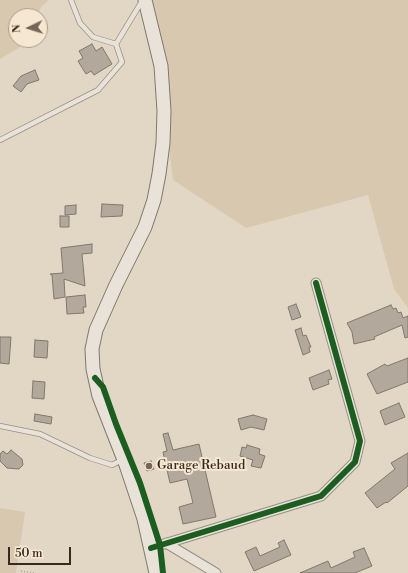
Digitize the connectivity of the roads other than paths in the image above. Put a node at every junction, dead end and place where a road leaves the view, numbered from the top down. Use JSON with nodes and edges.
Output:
{"nodes":[{"id":1,"x":71,"y":0,"type":"edge"},
{"id":2,"x":144,"y":0,"type":"edge"},
{"id":3,"x":116,"y":44,"type":"junction"},
{"id":4,"x":0,"y":140,"type":"edge"},
{"id":5,"x":316,"y":284,"type":"dead end"},
{"id":6,"x":0,"y":426,"type":"edge"},
{"id":7,"x":124,"y":460,"type":"junction"},
{"id":8,"x":166,"y":543,"type":"junction"},
{"id":9,"x":151,"y":548,"type":"junction"},
{"id":10,"x":156,"y":573,"type":"edge"},
{"id":11,"x":216,"y":573,"type":"edge"}],
"edges":[{"from":1,"to":3,"type":"lane"},
{"from":2,"to":3,"type":"lane"},
{"from":2,"to":7,"type":"main road"},
{"from":3,"to":4,"type":"lane"},
{"from":5,"to":8,"type":"street"},
{"from":6,"to":7,"type":"lane"},
{"from":7,"to":9,"type":"main road"},
{"from":8,"to":9,"type":"street"},
{"from":8,"to":11,"type":"street"},
{"from":9,"to":10,"type":"main road"}]}
